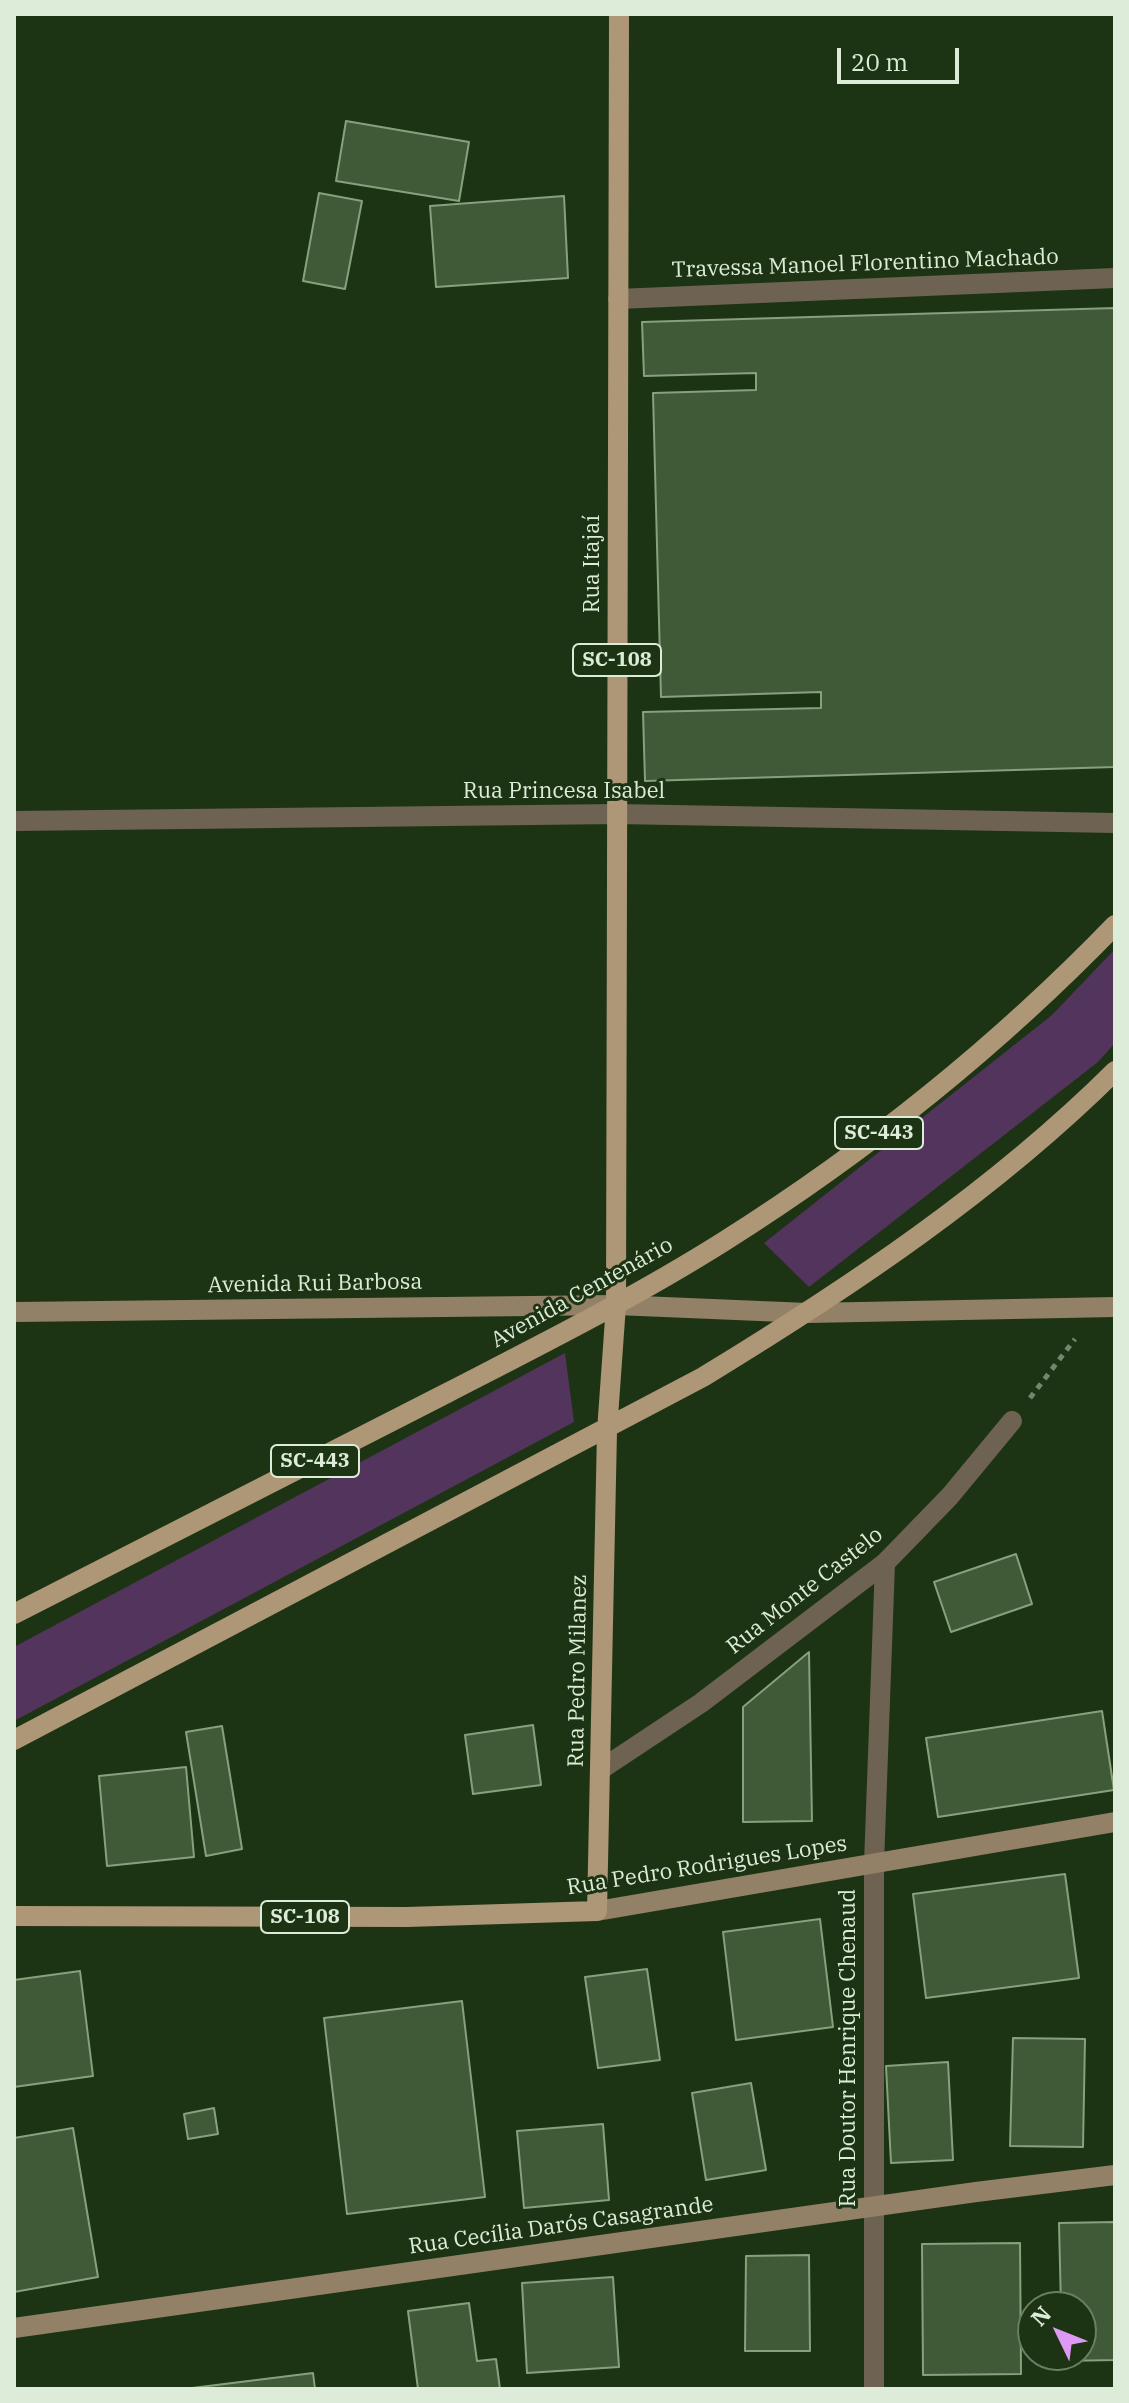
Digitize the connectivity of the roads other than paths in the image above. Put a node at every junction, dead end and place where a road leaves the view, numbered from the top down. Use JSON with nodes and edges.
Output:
{"nodes":[{"id":1,"x":619,"y":14,"type":"edge"},
{"id":2,"x":1115,"y":278,"type":"edge"},
{"id":3,"x":618,"y":299,"type":"junction"},
{"id":4,"x":617,"y":814,"type":"junction"},
{"id":5,"x":14,"y":821,"type":"edge"},
{"id":6,"x":1115,"y":823,"type":"edge"},
{"id":7,"x":1115,"y":925,"type":"edge"},
{"id":8,"x":1115,"y":1071,"type":"edge"},
{"id":9,"x":616,"y":1305,"type":"junction"},
{"id":10,"x":1108,"y":1307,"type":"edge"},
{"id":11,"x":14,"y":1312,"type":"edge"},
{"id":12,"x":808,"y":1313,"type":"junction"},
{"id":13,"x":1012,"y":1421,"type":"road end"},
{"id":14,"x":607,"y":1431,"type":"junction"},
{"id":15,"x":885,"y":1563,"type":"junction"},
{"id":16,"x":14,"y":1614,"type":"edge"},
{"id":17,"x":14,"y":1740,"type":"edge"},
{"id":18,"x":600,"y":1770,"type":"junction"},
{"id":19,"x":1115,"y":1822,"type":"edge"},
{"id":20,"x":874,"y":1864,"type":"junction"},
{"id":21,"x":597,"y":1911,"type":"junction"},
{"id":22,"x":14,"y":1916,"type":"edge"},
{"id":23,"x":1115,"y":2175,"type":"edge"},
{"id":24,"x":873,"y":2206,"type":"junction"},
{"id":25,"x":14,"y":2328,"type":"edge"},
{"id":26,"x":874,"y":2389,"type":"edge"}],
"edges":[{"from":1,"to":3,"type":"main road","name":"Rua Itajaí","number":"SC-108"},
{"from":2,"to":3,"type":"street","name":"Travessa Manoel Florentino Machado"},
{"from":3,"to":4,"type":"main road","name":"Rua Itajaí","number":"SC-108"},
{"from":4,"to":5,"type":"street","name":"Rua Princesa Isabel"},
{"from":4,"to":6,"type":"street","name":"Rua Princesa Isabel"},
{"from":4,"to":9,"type":"main road","name":"Rua Itajaí","number":"SC-108"},
{"from":7,"to":9,"type":"main road","name":"Avenida Centenário","number":"SC-443"},
{"from":8,"to":12,"type":"main road"},
{"from":9,"to":11,"type":"street","name":"Avenida Rui Barbosa"},
{"from":9,"to":12,"type":"street","name":"Avenida Rui Barbosa"},
{"from":9,"to":14,"type":"main road","name":"Rua Pedro Milanez"},
{"from":9,"to":16,"type":"main road","name":"Avenida Centenário","number":"SC-443"},
{"from":10,"to":12,"type":"street","name":"Avenida Rui Barbosa"},
{"from":12,"to":14,"type":"main road"},
{"from":13,"to":15,"type":"street","name":"Rua Monte Castelo"},
{"from":14,"to":17,"type":"main road"},
{"from":14,"to":18,"type":"main road","name":"Rua Pedro Milanez"},
{"from":15,"to":18,"type":"street","name":"Rua Monte Castelo"},
{"from":15,"to":20,"type":"street","name":"Rua Doutor Henrique Chenaud"},
{"from":18,"to":21,"type":"main road","name":"Rua Pedro Milanez"},
{"from":19,"to":20,"type":"street","name":"Rua Pedro Rodrigues Lopes"},
{"from":20,"to":21,"type":"street","name":"Rua Pedro Rodrigues Lopes"},
{"from":20,"to":24,"type":"street","name":"Rua Doutor Henrique Chenaud"},
{"from":21,"to":22,"type":"main road","name":"Rua Pedro Rodrigues Lopes","number":"SC-108"},
{"from":23,"to":24,"type":"street","name":"Rua Cecília Darós Casagrande"},
{"from":24,"to":25,"type":"street","name":"Rua Cecília Darós Casagrande"},
{"from":24,"to":26,"type":"street","name":"Rua Doutor Henrique Chenaud"}]}
